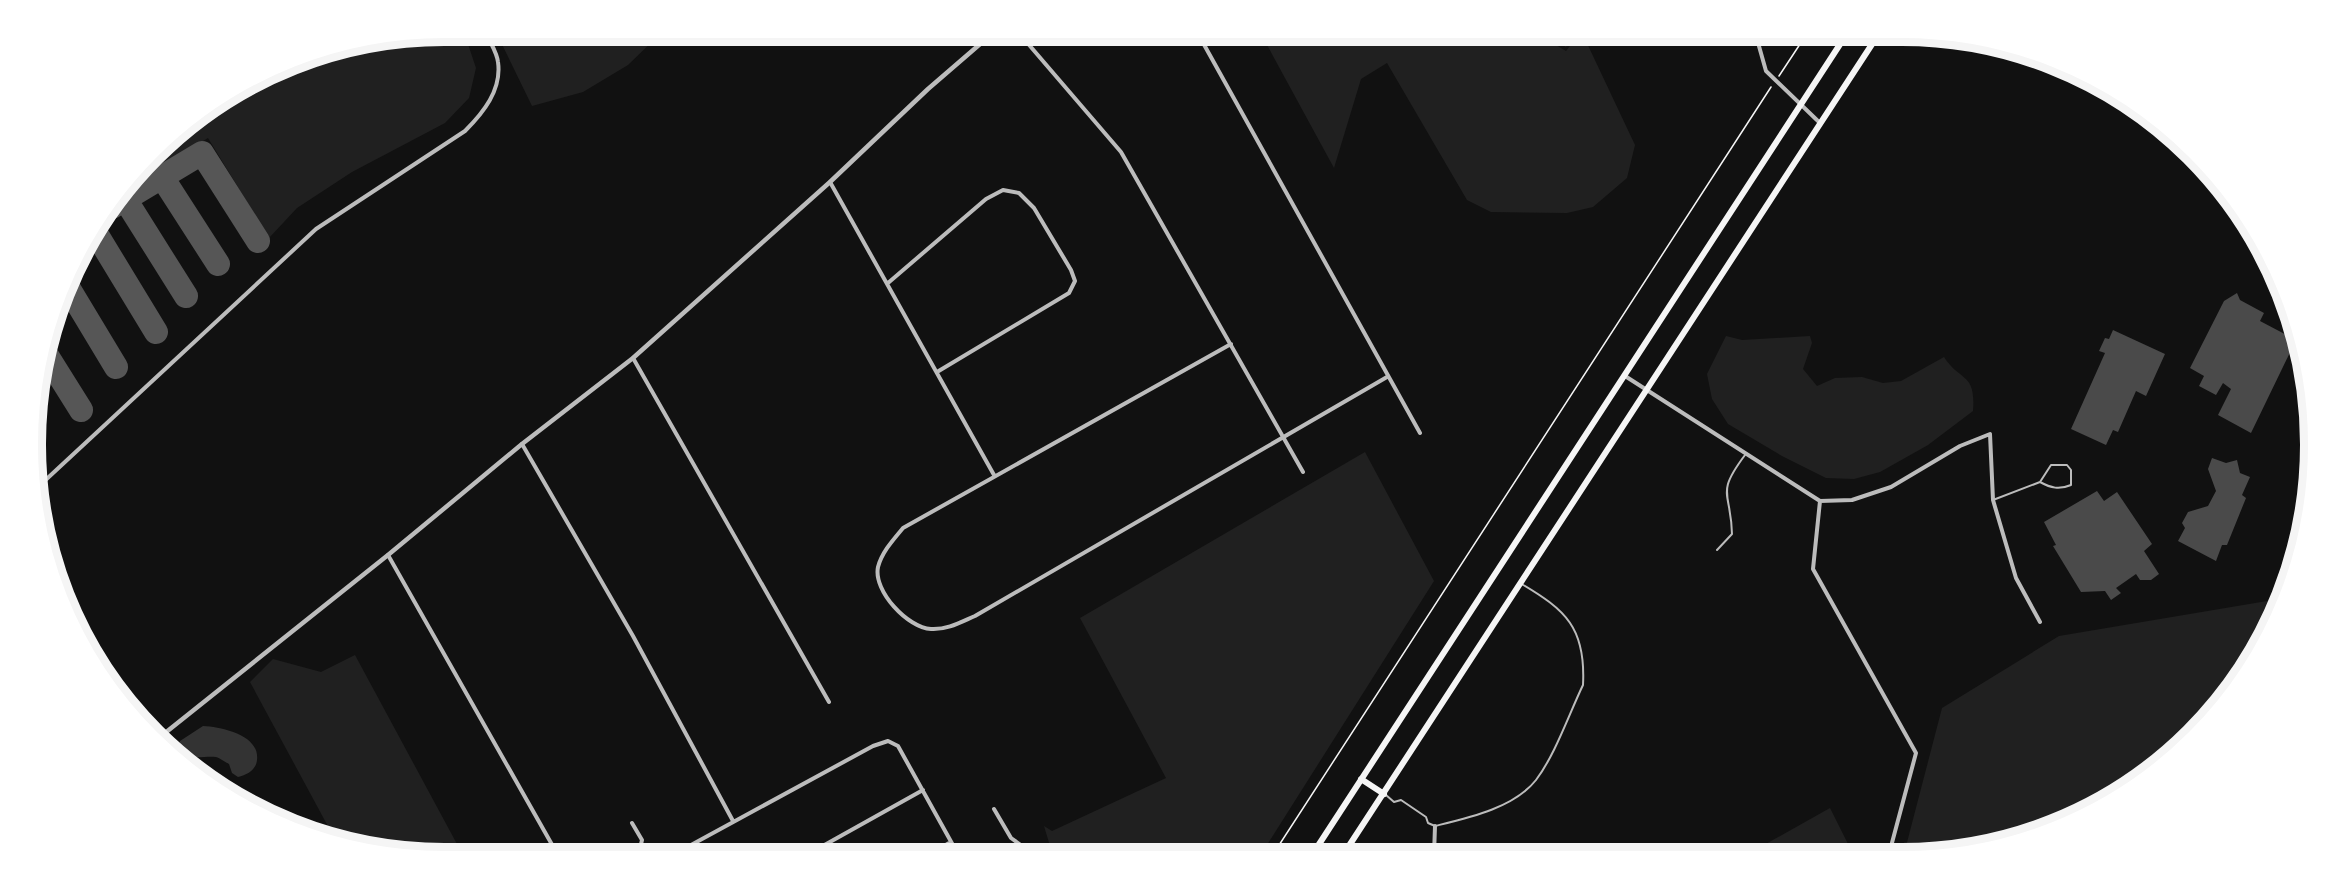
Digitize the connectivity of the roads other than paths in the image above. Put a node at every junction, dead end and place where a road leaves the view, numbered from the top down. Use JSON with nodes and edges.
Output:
{"nodes":[{"id":1,"x":490,"y":42,"type":"edge"},
{"id":2,"x":982,"y":42,"type":"edge"},
{"id":3,"x":1027,"y":42,"type":"edge"},
{"id":4,"x":1203,"y":42,"type":"edge"},
{"id":5,"x":1758,"y":42,"type":"edge"},
{"id":6,"x":1842,"y":42,"type":"edge"},
{"id":7,"x":1873,"y":42,"type":"edge"},
{"id":8,"x":1801,"y":105,"type":"junction"},
{"id":9,"x":1820,"y":123,"type":"junction"},
{"id":10,"x":830,"y":182,"type":"junction"},
{"id":11,"x":888,"y":283,"type":"junction"},
{"id":12,"x":1231,"y":344,"type":"junction"},
{"id":13,"x":633,"y":358,"type":"junction"},
{"id":14,"x":937,"y":372,"type":"junction"},
{"id":15,"x":1625,"y":376,"type":"junction"},
{"id":16,"x":1387,"y":377,"type":"junction"},
{"id":17,"x":1646,"y":389,"type":"junction"},
{"id":18,"x":1419,"y":433,"type":"dead end"},
{"id":19,"x":1283,"y":436,"type":"junction"},
{"id":20,"x":522,"y":444,"type":"junction"},
{"id":21,"x":1745,"y":455,"type":"junction"},
{"id":22,"x":1303,"y":472,"type":"dead end"},
{"id":23,"x":994,"y":475,"type":"junction"},
{"id":24,"x":44,"y":482,"type":"edge"},
{"id":25,"x":2040,"y":482,"type":"junction"},
{"id":26,"x":1993,"y":500,"type":"junction"},
{"id":27,"x":1820,"y":501,"type":"junction"},
{"id":28,"x":1717,"y":549,"type":"dead end"},
{"id":29,"x":388,"y":555,"type":"junction"},
{"id":30,"x":1520,"y":583,"type":"junction"},
{"id":31,"x":2040,"y":622,"type":"dead end"},
{"id":32,"x":828,"y":702,"type":"dead end"},
{"id":33,"x":165,"y":733,"type":"edge"},
{"id":34,"x":1361,"y":779,"type":"junction"},
{"id":35,"x":923,"y":790,"type":"junction"},
{"id":36,"x":1384,"y":794,"type":"junction"},
{"id":37,"x":994,"y":809,"type":"dead end"},
{"id":38,"x":733,"y":821,"type":"junction"},
{"id":39,"x":632,"y":823,"type":"dead end"},
{"id":40,"x":1436,"y":826,"type":"junction"},
{"id":41,"x":951,"y":842,"type":"junction"},
{"id":42,"x":553,"y":847,"type":"edge"},
{"id":43,"x":640,"y":847,"type":"edge"},
{"id":44,"x":687,"y":847,"type":"edge"},
{"id":45,"x":821,"y":847,"type":"edge"},
{"id":46,"x":942,"y":847,"type":"edge"},
{"id":47,"x":954,"y":847,"type":"edge"},
{"id":48,"x":1024,"y":847,"type":"edge"},
{"id":49,"x":1317,"y":847,"type":"edge"},
{"id":50,"x":1348,"y":847,"type":"edge"},
{"id":51,"x":1435,"y":847,"type":"edge"},
{"id":52,"x":1891,"y":847,"type":"edge"}],
"edges":[{"from":1,"to":24,"type":"street"},
{"from":2,"to":10,"type":"street"},
{"from":3,"to":12,"type":"street"},
{"from":4,"to":16,"type":"street"},
{"from":5,"to":8,"type":"street"},
{"from":6,"to":8,"type":"main road"},
{"from":7,"to":9,"type":"main road"},
{"from":8,"to":9,"type":"street"},
{"from":8,"to":15,"type":"main road"},
{"from":9,"to":17,"type":"main road"},
{"from":10,"to":11,"type":"street"},
{"from":10,"to":13,"type":"street"},
{"from":11,"to":14,"type":"street"},
{"from":11,"to":14,"type":"street"},
{"from":12,"to":19,"type":"street"},
{"from":12,"to":23,"type":"street"},
{"from":13,"to":20,"type":"street"},
{"from":13,"to":32,"type":"street"},
{"from":14,"to":23,"type":"street"},
{"from":15,"to":17,"type":"street"},
{"from":15,"to":34,"type":"main road"},
{"from":16,"to":18,"type":"street"},
{"from":16,"to":19,"type":"street"},
{"from":17,"to":21,"type":"street"},
{"from":17,"to":30,"type":"main road"},
{"from":19,"to":22,"type":"street"},
{"from":19,"to":23,"type":"street"},
{"from":20,"to":29,"type":"street"},
{"from":20,"to":38,"type":"street"},
{"from":21,"to":27,"type":"street"},
{"from":21,"to":28,"type":"lane"},
{"from":25,"to":25,"type":"lane"},
{"from":25,"to":26,"type":"lane"},
{"from":26,"to":27,"type":"street"},
{"from":26,"to":31,"type":"street"},
{"from":27,"to":52,"type":"street"},
{"from":29,"to":33,"type":"street"},
{"from":29,"to":42,"type":"street"},
{"from":30,"to":36,"type":"main road"},
{"from":30,"to":40,"type":"lane"},
{"from":34,"to":36,"type":"main road"},
{"from":34,"to":49,"type":"main road"},
{"from":35,"to":38,"type":"street"},
{"from":35,"to":41,"type":"street"},
{"from":35,"to":45,"type":"street"},
{"from":36,"to":40,"type":"lane"},
{"from":36,"to":50,"type":"main road"},
{"from":37,"to":48,"type":"street"},
{"from":38,"to":44,"type":"street"},
{"from":39,"to":43,"type":"street"},
{"from":40,"to":51,"type":"street"},
{"from":41,"to":46,"type":"street"},
{"from":41,"to":47,"type":"street"}]}
